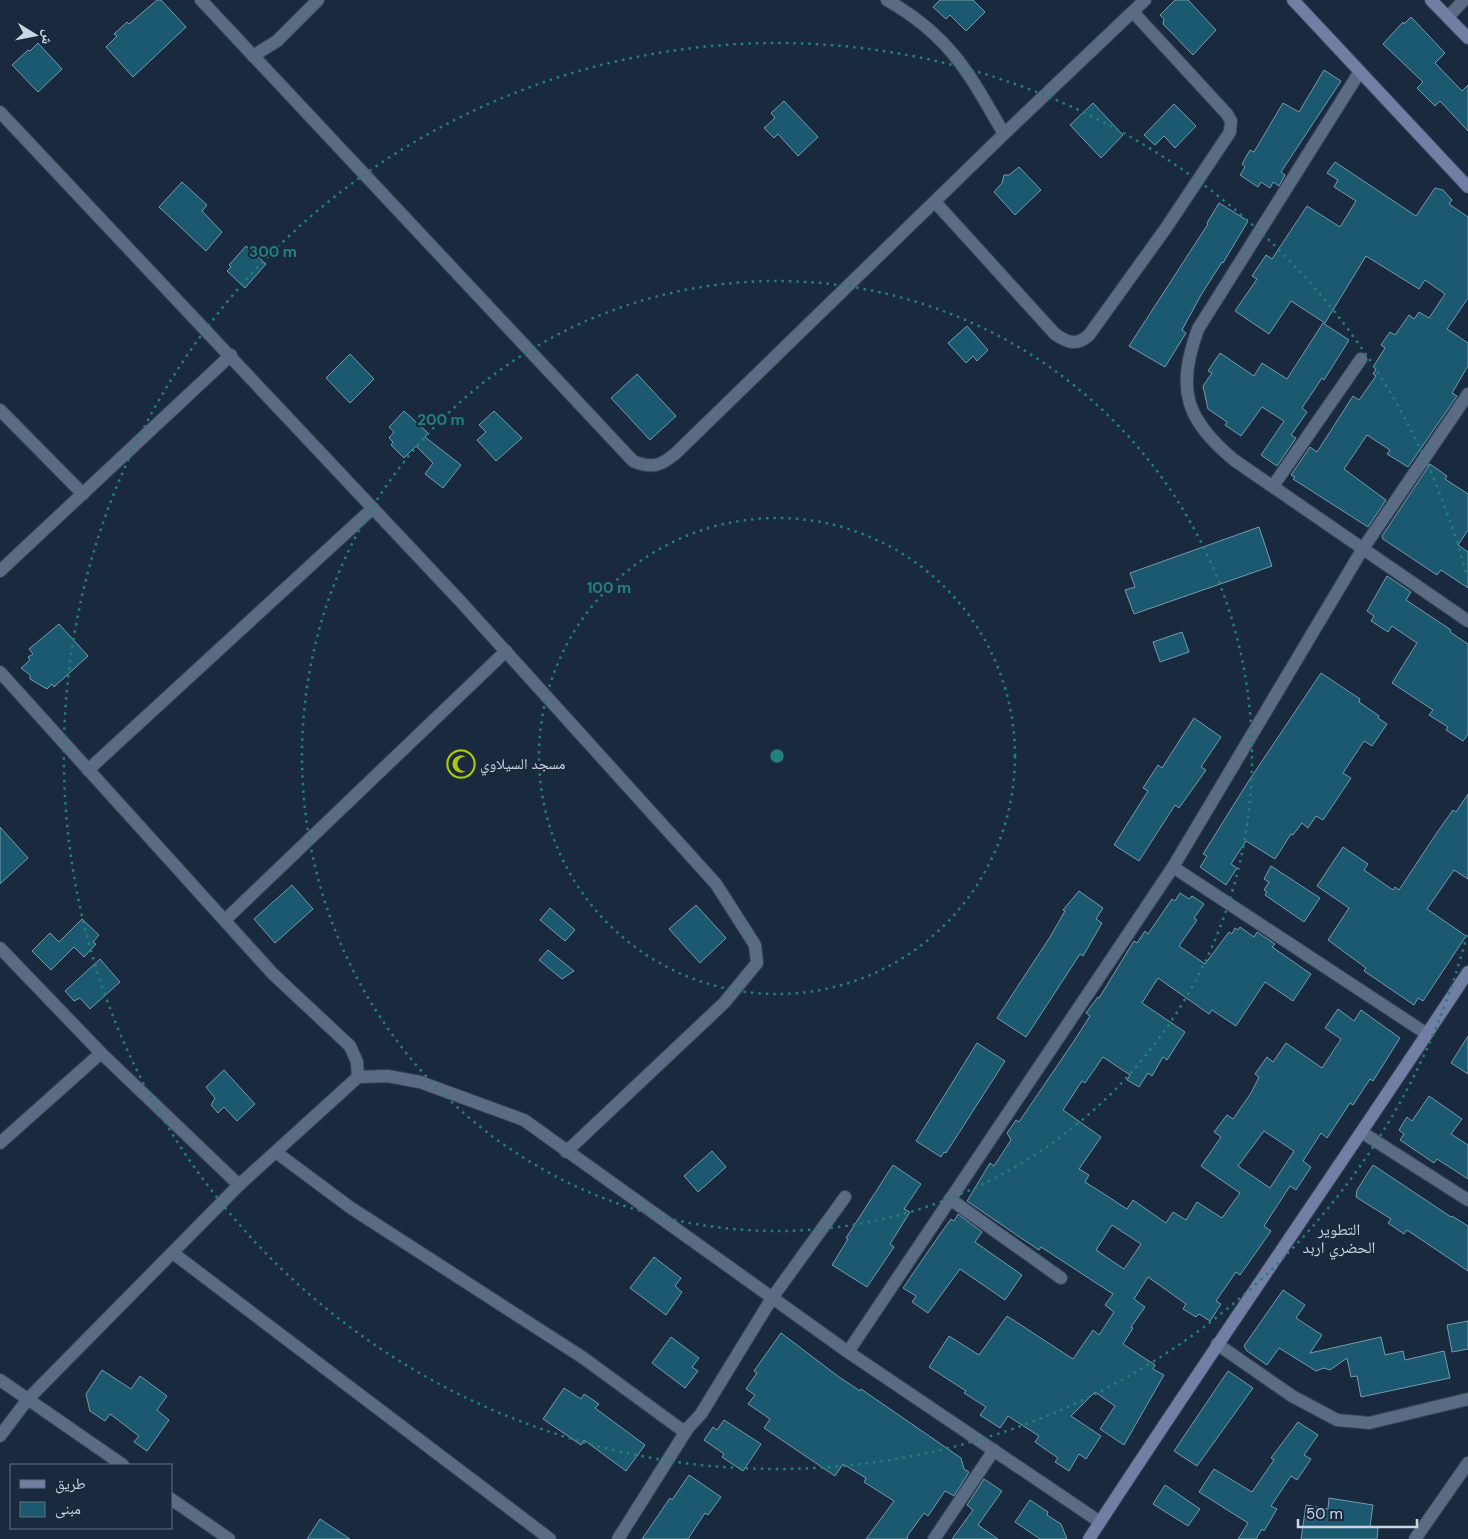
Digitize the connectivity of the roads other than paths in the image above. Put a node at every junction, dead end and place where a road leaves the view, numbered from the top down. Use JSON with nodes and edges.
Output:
{"nodes":[{"id":1,"x":201,"y":0,"type":"edge"},
{"id":2,"x":318,"y":0,"type":"edge"},
{"id":3,"x":886,"y":0,"type":"edge"},
{"id":4,"x":1145,"y":0,"type":"edge"},
{"id":5,"x":1293,"y":0,"type":"edge"},
{"id":6,"x":1432,"y":0,"type":"edge"},
{"id":7,"x":1464,"y":0,"type":"edge"},
{"id":8,"x":1306,"y":4,"type":"edge"},
{"id":9,"x":1133,"y":12,"type":"junction"},
{"id":10,"x":1448,"y":17,"type":"junction"},
{"id":11,"x":1468,"y":38,"type":"edge"},
{"id":12,"x":254,"y":56,"type":"junction"},
{"id":13,"x":1359,"y":73,"type":"junction"},
{"id":14,"x":0,"y":112,"type":"edge"},
{"id":15,"x":1004,"y":134,"type":"junction"},
{"id":16,"x":1468,"y":188,"type":"edge"},
{"id":17,"x":935,"y":202,"type":"junction"},
{"id":18,"x":231,"y":356,"type":"junction"},
{"id":19,"x":1361,"y":359,"type":"dead end"},
{"id":20,"x":1468,"y":394,"type":"edge"},
{"id":21,"x":0,"y":410,"type":"edge"},
{"id":22,"x":1273,"y":486,"type":"junction"},
{"id":23,"x":82,"y":494,"type":"junction"},
{"id":24,"x":373,"y":508,"type":"junction"},
{"id":25,"x":1362,"y":550,"type":"junction"},
{"id":26,"x":0,"y":571,"type":"edge"},
{"id":27,"x":1468,"y":621,"type":"edge"},
{"id":28,"x":506,"y":651,"type":"junction"},
{"id":29,"x":0,"y":672,"type":"edge"},
{"id":30,"x":88,"y":770,"type":"junction"},
{"id":31,"x":1173,"y":867,"type":"junction"},
{"id":32,"x":225,"y":920,"type":"junction"},
{"id":33,"x":0,"y":948,"type":"edge"},
{"id":34,"x":1468,"y":972,"type":"edge"},
{"id":35,"x":1427,"y":1034,"type":"junction"},
{"id":36,"x":101,"y":1054,"type":"junction"},
{"id":37,"x":358,"y":1077,"type":"junction"},
{"id":38,"x":1362,"y":1133,"type":"junction"},
{"id":39,"x":0,"y":1143,"type":"edge"},
{"id":40,"x":566,"y":1152,"type":"junction"},
{"id":41,"x":277,"y":1153,"type":"junction"},
{"id":42,"x":239,"y":1185,"type":"junction"},
{"id":43,"x":845,"y":1197,"type":"dead end"},
{"id":44,"x":950,"y":1199,"type":"junction"},
{"id":45,"x":1468,"y":1200,"type":"edge"},
{"id":46,"x":173,"y":1252,"type":"junction"},
{"id":47,"x":1061,"y":1278,"type":"dead end"},
{"id":48,"x":772,"y":1298,"type":"junction"},
{"id":49,"x":1218,"y":1344,"type":"junction"},
{"id":50,"x":848,"y":1352,"type":"junction"},
{"id":51,"x":0,"y":1380,"type":"edge"},
{"id":52,"x":28,"y":1399,"type":"junction"},
{"id":53,"x":1468,"y":1399,"type":"edge"},
{"id":54,"x":688,"y":1428,"type":"junction"},
{"id":55,"x":0,"y":1436,"type":"edge"},
{"id":56,"x":994,"y":1450,"type":"junction"},
{"id":57,"x":122,"y":1464,"type":"edge"},
{"id":58,"x":1467,"y":1467,"type":"edge"},
{"id":59,"x":172,"y":1500,"type":"edge"},
{"id":60,"x":1100,"y":1522,"type":"junction"},
{"id":61,"x":229,"y":1539,"type":"edge"},
{"id":62,"x":550,"y":1539,"type":"edge"},
{"id":63,"x":618,"y":1539,"type":"edge"},
{"id":64,"x":934,"y":1539,"type":"edge"},
{"id":65,"x":1089,"y":1539,"type":"edge"},
{"id":66,"x":1415,"y":1539,"type":"edge"}],
"edges":[{"from":1,"to":12,"type":"street"},
{"from":2,"to":12,"type":"street"},
{"from":3,"to":15,"type":"street"},
{"from":4,"to":9,"type":"street"},
{"from":5,"to":8,"type":"street"},
{"from":6,"to":10,"type":"street"},
{"from":7,"to":10,"type":"street"},
{"from":8,"to":13,"type":"street"},
{"from":9,"to":15,"type":"street"},
{"from":9,"to":17,"type":"street"},
{"from":10,"to":11,"type":"street"},
{"from":12,"to":17,"type":"street"},
{"from":13,"to":16,"type":"street"},
{"from":13,"to":22,"type":"street"},
{"from":14,"to":18,"type":"street"},
{"from":15,"to":17,"type":"street"},
{"from":18,"to":23,"type":"street"},
{"from":18,"to":24,"type":"street"},
{"from":19,"to":22,"type":"street"},
{"from":20,"to":25,"type":"street"},
{"from":21,"to":23,"type":"street"},
{"from":22,"to":25,"type":"street"},
{"from":23,"to":26,"type":"street"},
{"from":24,"to":28,"type":"street"},
{"from":24,"to":30,"type":"street"},
{"from":25,"to":27,"type":"street"},
{"from":25,"to":31,"type":"street"},
{"from":28,"to":32,"type":"street"},
{"from":28,"to":40,"type":"street"},
{"from":29,"to":30,"type":"street"},
{"from":30,"to":32,"type":"street"},
{"from":31,"to":35,"type":"street"},
{"from":31,"to":44,"type":"street"},
{"from":32,"to":37,"type":"street"},
{"from":33,"to":36,"type":"street"},
{"from":34,"to":35,"type":"street"},
{"from":35,"to":38,"type":"street"},
{"from":36,"to":39,"type":"street"},
{"from":36,"to":42,"type":"street"},
{"from":37,"to":40,"type":"street"},
{"from":37,"to":41,"type":"street"},
{"from":38,"to":45,"type":"street"},
{"from":38,"to":49,"type":"street"},
{"from":40,"to":48,"type":"street"},
{"from":41,"to":42,"type":"street"},
{"from":41,"to":54,"type":"street"},
{"from":42,"to":46,"type":"street"},
{"from":43,"to":48,"type":"street"},
{"from":44,"to":47,"type":"street"},
{"from":44,"to":50,"type":"street"},
{"from":46,"to":52,"type":"street"},
{"from":46,"to":62,"type":"street"},
{"from":48,"to":50,"type":"street"},
{"from":48,"to":54,"type":"street"},
{"from":49,"to":53,"type":"street"},
{"from":49,"to":60,"type":"street"},
{"from":50,"to":56,"type":"street"},
{"from":51,"to":52,"type":"street"},
{"from":52,"to":55,"type":"street"},
{"from":52,"to":57,"type":"street"},
{"from":54,"to":63,"type":"street"},
{"from":56,"to":60,"type":"street"},
{"from":56,"to":64,"type":"street"},
{"from":58,"to":66,"type":"street"},
{"from":59,"to":61,"type":"street"},
{"from":60,"to":65,"type":"street"}]}
